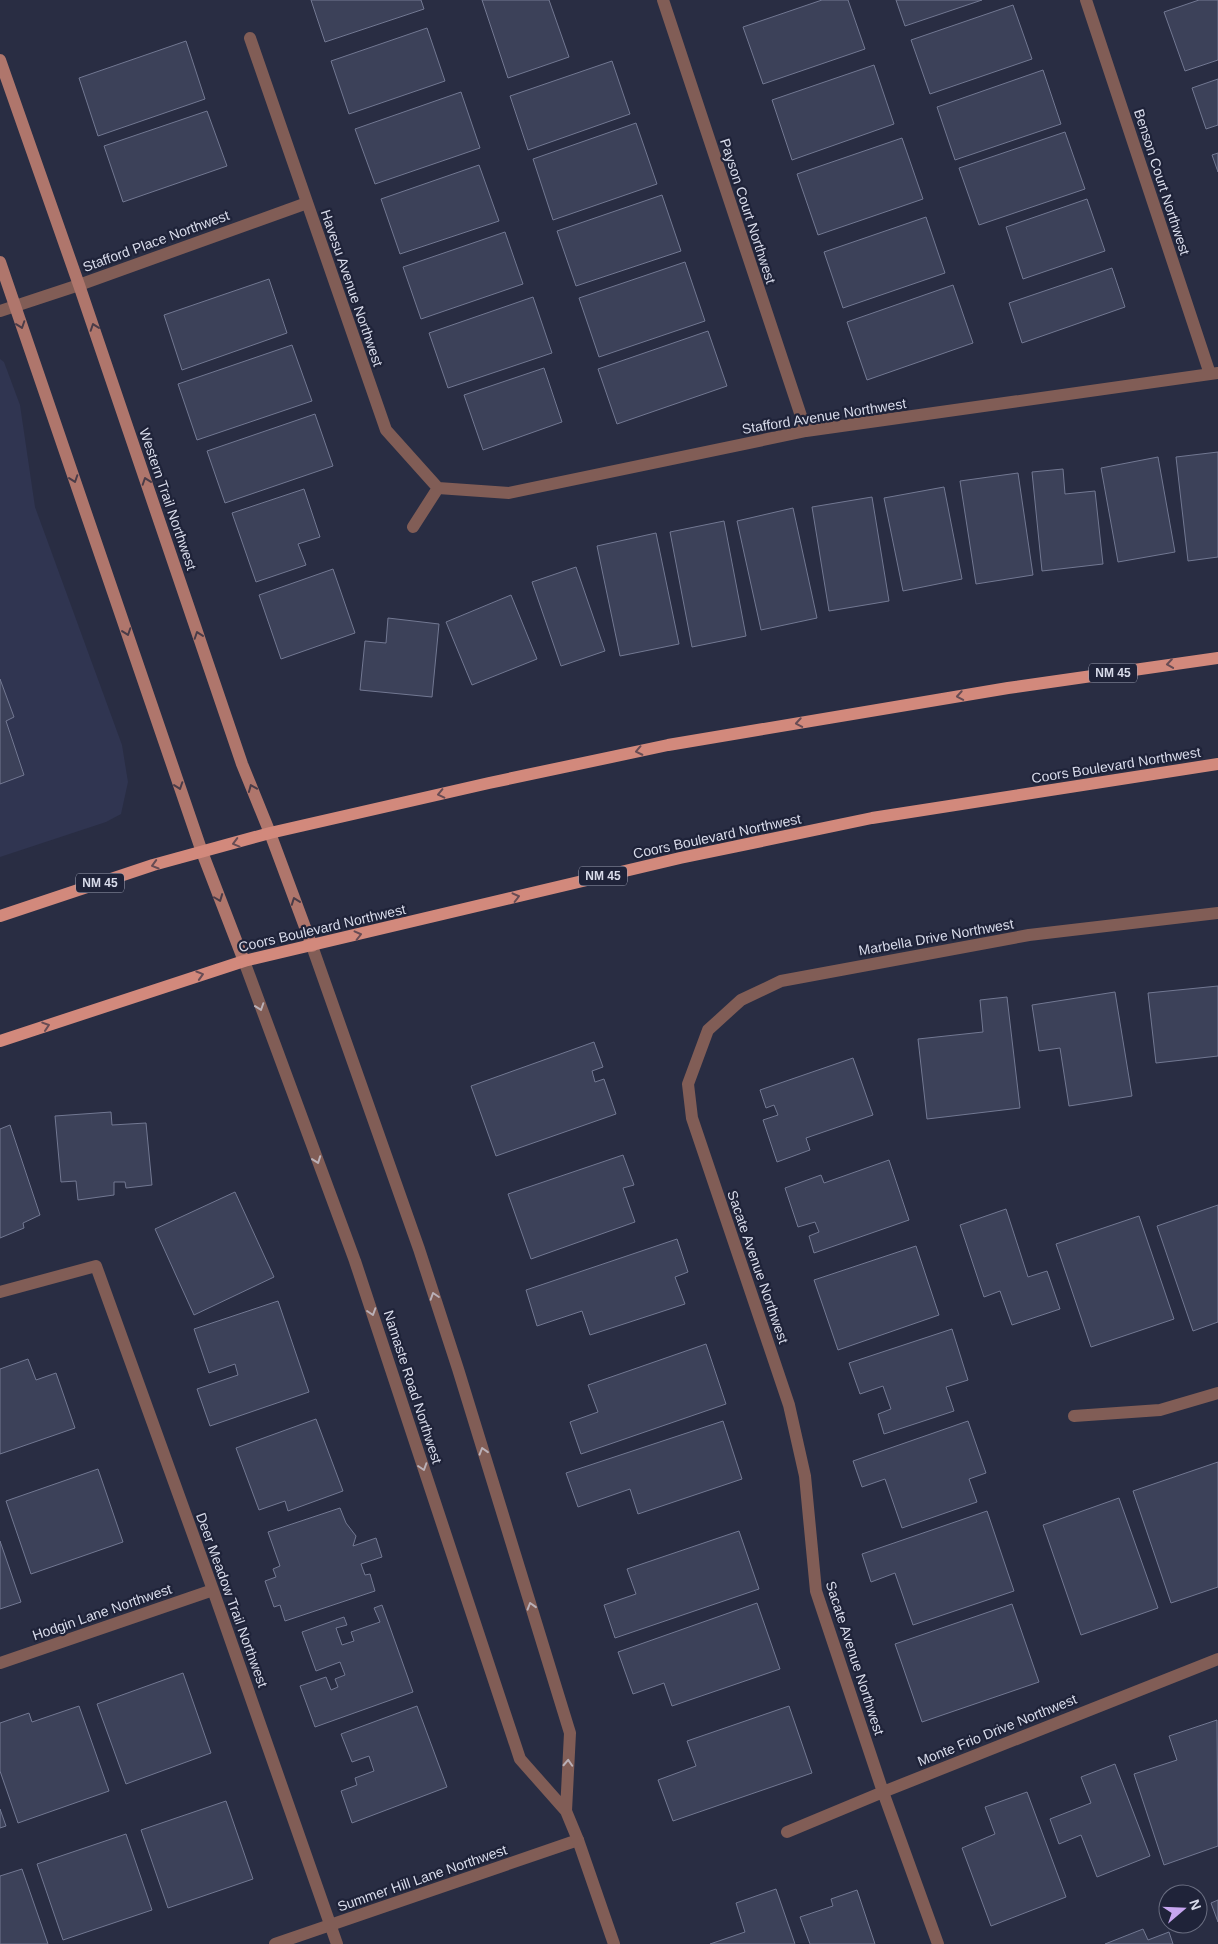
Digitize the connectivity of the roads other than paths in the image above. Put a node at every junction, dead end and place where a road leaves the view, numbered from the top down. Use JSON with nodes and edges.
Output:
{"nodes":[{"id":1,"x":662,"y":0,"type":"edge"},
{"id":2,"x":1086,"y":0,"type":"edge"},
{"id":3,"x":250,"y":38,"type":"dead end"},
{"id":4,"x":0,"y":60,"type":"edge"},
{"id":5,"x":307,"y":203,"type":"junction"},
{"id":6,"x":0,"y":262,"type":"edge"},
{"id":7,"x":79,"y":285,"type":"junction"},
{"id":8,"x":15,"y":306,"type":"junction"},
{"id":9,"x":0,"y":311,"type":"edge"},
{"id":10,"x":1214,"y":374,"type":"edge"},
{"id":11,"x":806,"y":431,"type":"junction"},
{"id":12,"x":438,"y":488,"type":"junction"},
{"id":13,"x":413,"y":527,"type":"dead end"},
{"id":14,"x":1218,"y":658,"type":"edge"},
{"id":15,"x":1218,"y":764,"type":"edge"},
{"id":16,"x":270,"y":834,"type":"junction"},
{"id":17,"x":202,"y":852,"type":"junction"},
{"id":18,"x":1218,"y":913,"type":"edge"},
{"id":19,"x":0,"y":916,"type":"edge"},
{"id":20,"x":312,"y":946,"type":"junction"},
{"id":21,"x":244,"y":962,"type":"junction"},
{"id":22,"x":0,"y":1041,"type":"edge"},
{"id":23,"x":697,"y":1060,"type":"joint"},
{"id":24,"x":0,"y":1292,"type":"edge"},
{"id":25,"x":1218,"y":1393,"type":"edge"},
{"id":26,"x":1074,"y":1416,"type":"dead end"},
{"id":27,"x":213,"y":1590,"type":"junction"},
{"id":28,"x":1218,"y":1659,"type":"edge"},
{"id":29,"x":0,"y":1663,"type":"edge"},
{"id":30,"x":883,"y":1792,"type":"junction"},
{"id":31,"x":566,"y":1811,"type":"junction"},
{"id":32,"x":788,"y":1832,"type":"dead end"},
{"id":33,"x":578,"y":1840,"type":"junction"},
{"id":34,"x":330,"y":1925,"type":"junction"},
{"id":35,"x":275,"y":1944,"type":"edge"},
{"id":36,"x":337,"y":1944,"type":"edge"},
{"id":37,"x":614,"y":1944,"type":"edge"},
{"id":38,"x":938,"y":1944,"type":"edge"}],
"edges":[{"from":1,"to":11,"type":"street","name":"Payson Court Northwest"},
{"from":2,"to":10,"type":"street","name":"Benson Court Northwest"},
{"from":3,"to":5,"type":"street","name":"Havesu Avenue Northwest"},
{"from":4,"to":7,"type":"main road","name":"Western Trail Northwest"},
{"from":5,"to":7,"type":"street","name":"Stafford Place Northwest"},
{"from":5,"to":12,"type":"street","name":"Havesu Avenue Northwest"},
{"from":6,"to":8,"type":"main road"},
{"from":7,"to":8,"type":"street","name":"Stafford Place Northwest"},
{"from":16,"to":7,"type":"main road","name":"Western Trail Northwest","one_way":true},
{"from":8,"to":9,"type":"street","name":"Stafford Place Northwest"},
{"from":8,"to":17,"type":"main road","one_way":true},
{"from":10,"to":11,"type":"street","name":"Stafford Avenue Northwest"},
{"from":11,"to":12,"type":"street","name":"Stafford Avenue Northwest"},
{"from":12,"to":13,"type":"street"},
{"from":14,"to":16,"type":"main road","number":"NM 45","one_way":true},
{"from":20,"to":15,"type":"main road","name":"Coors Boulevard Northwest","number":"NM 45","one_way":true},
{"from":16,"to":17,"type":"main road","number":"NM 45","one_way":true},
{"from":20,"to":16,"type":"main road","name":"Western Trail Northwest","one_way":true},
{"from":17,"to":19,"type":"main road","number":"NM 45","one_way":true},
{"from":17,"to":21,"type":"main road","one_way":true},
{"from":18,"to":23,"type":"street","name":"Marbella Drive Northwest"},
{"from":20,"to":21,"type":"main road","name":"Coors Boulevard Northwest","number":"NM 45"},
{"from":31,"to":20,"type":"street","name":"Namaste Road Northwest","one_way":true},
{"from":22,"to":21,"type":"main road","name":"Coors Boulevard Northwest","number":"NM 45","one_way":true},
{"from":21,"to":31,"type":"street","name":"Namaste Road Northwest","one_way":true},
{"from":23,"to":30,"type":"street","name":"Sacate Avenue Northwest"},
{"from":24,"to":27,"type":"street","name":"Deer Meadow Trail Northwest"},
{"from":25,"to":26,"type":"street"},
{"from":27,"to":29,"type":"street","name":"Hodgin Lane Northwest"},
{"from":27,"to":34,"type":"street","name":"Deer Meadow Trail Northwest"},
{"from":28,"to":30,"type":"street","name":"Monte Frio Drive Northwest"},
{"from":30,"to":32,"type":"street","name":"Monte Frio Drive Northwest"},
{"from":30,"to":38,"type":"street","name":"Sacate Avenue Northwest"},
{"from":31,"to":33,"type":"street","name":"Namaste Road Northwest"},
{"from":33,"to":34,"type":"street","name":"Summer Hill Lane Northwest"},
{"from":33,"to":37,"type":"street","name":"Namaste Road Northwest"},
{"from":34,"to":35,"type":"street","name":"Summer Hill Lane Northwest"},
{"from":34,"to":36,"type":"street","name":"Deer Meadow Trail Northwest"}]}
